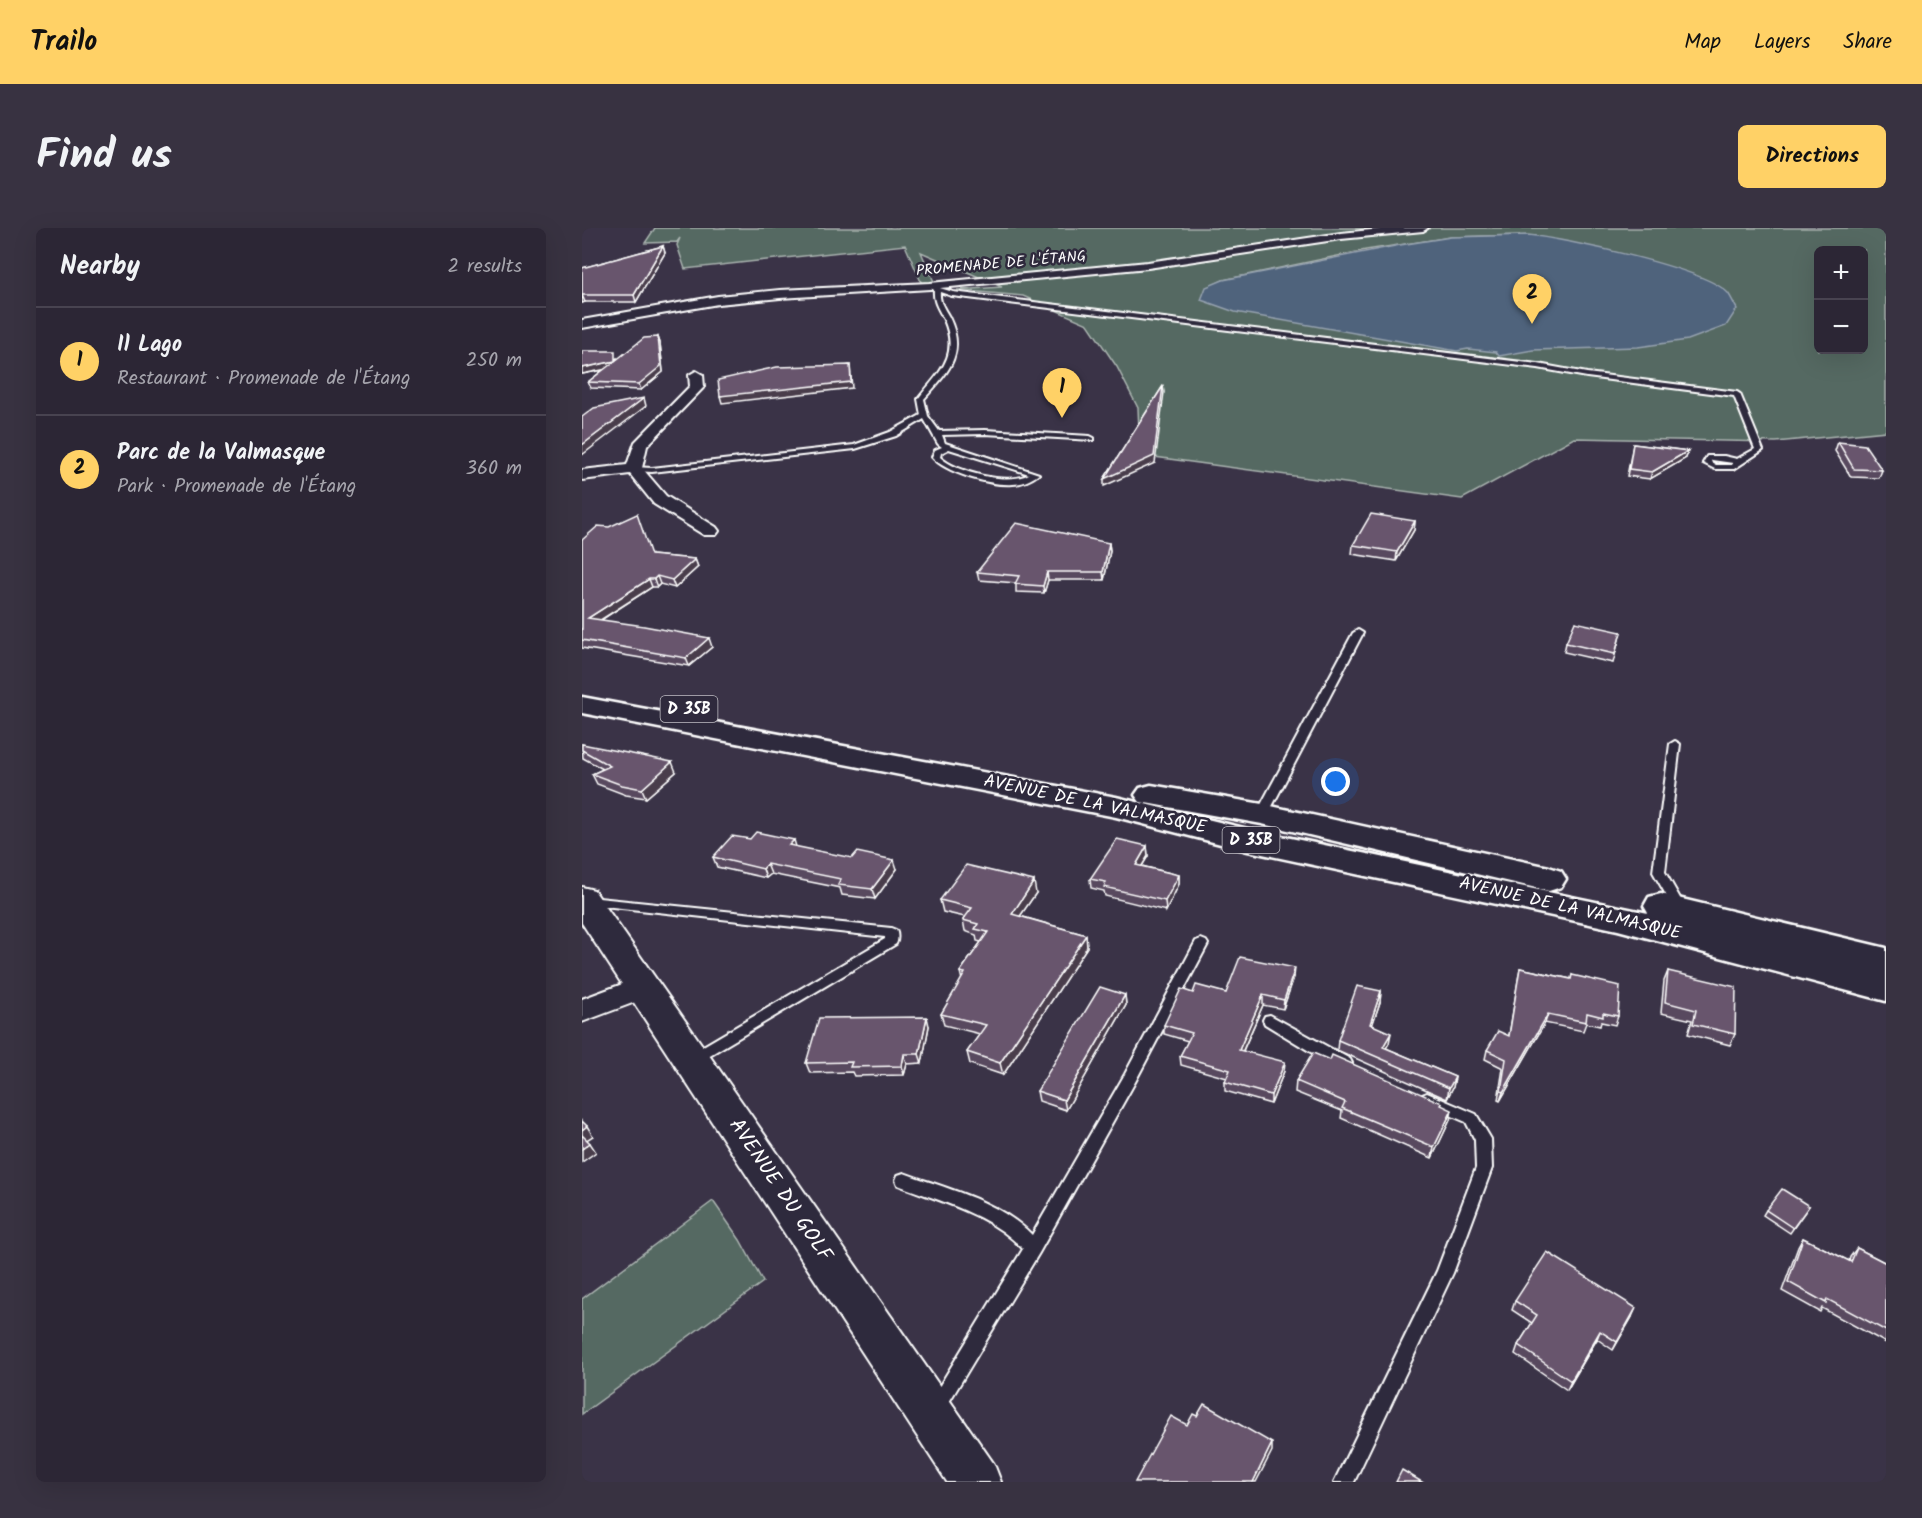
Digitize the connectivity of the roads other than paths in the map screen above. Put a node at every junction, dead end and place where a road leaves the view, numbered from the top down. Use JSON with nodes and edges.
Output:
{"nodes":[{"id":1,"x":1423,"y":228,"type":"edge"},
{"id":2,"x":934,"y":288,"type":"junction"},
{"id":3,"x":582,"y":324,"type":"edge"},
{"id":4,"x":696,"y":375,"type":"dead end"},
{"id":5,"x":925,"y":417,"type":"junction"},
{"id":6,"x":937,"y":433,"type":"junction"},
{"id":7,"x":1090,"y":438,"type":"dead end"},
{"id":8,"x":947,"y":447,"type":"junction"},
{"id":9,"x":1738,"y":462,"type":"dead end"},
{"id":10,"x":634,"y":469,"type":"junction"},
{"id":11,"x":582,"y":475,"type":"edge"},
{"id":12,"x":710,"y":531,"type":"dead end"},
{"id":13,"x":1358,"y":633,"type":"dead end"},
{"id":14,"x":582,"y":691,"type":"edge"},
{"id":15,"x":582,"y":705,"type":"edge"},
{"id":16,"x":1675,"y":744,"type":"dead end"},
{"id":17,"x":1255,"y":827,"type":"junction"},
{"id":18,"x":583,"y":899,"type":"edge"},
{"id":19,"x":1675,"y":909,"type":"junction"},
{"id":20,"x":1201,"y":944,"type":"dead end"},
{"id":21,"x":1886,"y":961,"type":"edge"},
{"id":22,"x":644,"y":987,"type":"junction"},
{"id":23,"x":1886,"y":987,"type":"edge"},
{"id":24,"x":582,"y":1011,"type":"edge"},
{"id":25,"x":1270,"y":1020,"type":"dead end"},
{"id":26,"x":692,"y":1060,"type":"junction"},
{"id":27,"x":1356,"y":1067,"type":"edge"},
{"id":28,"x":1408,"y":1090,"type":"edge"},
{"id":29,"x":904,"y":1180,"type":"dead end"},
{"id":30,"x":1033,"y":1248,"type":"junction"},
{"id":31,"x":931,"y":1415,"type":"junction"},
{"id":32,"x":976,"y":1482,"type":"edge"},
{"id":33,"x":1344,"y":1482,"type":"edge"}],
"edges":[{"from":1,"to":2,"type":"street","name":"PROMENADE DE L'ÉTANG"},
{"from":2,"to":3,"type":"street","name":"PROMENADE DE L'ÉTANG"},
{"from":2,"to":5,"type":"lane"},
{"from":2,"to":9,"type":"lane"},
{"from":4,"to":10,"type":"street"},
{"from":5,"to":6,"type":"lane"},
{"from":5,"to":10,"type":"lane"},
{"from":6,"to":7,"type":"lane"},
{"from":6,"to":8,"type":"lane"},
{"from":8,"to":8,"type":"lane"},
{"from":10,"to":11,"type":"street"},
{"from":10,"to":12,"type":"street"},
{"from":13,"to":17,"type":"lane"},
{"from":14,"to":17,"type":"main road","name":"AVENUE DE LA VALMASQUE","number":"D 35B"},
{"from":15,"to":17,"type":"main road","name":"AVENUE DE LA VALMASQUE","number":"D 35B"},
{"from":16,"to":19,"type":"lane"},
{"from":17,"to":19,"type":"main road","name":"AVENUE DE LA VALMASQUE","number":"D 35B"},
{"from":17,"to":23,"type":"main road","name":"AVENUE DE LA VALMASQUE","number":"D 35B"},
{"from":18,"to":22,"type":"street","name":"AVENUE DU GOLF"},
{"from":18,"to":26,"type":"lane"},
{"from":19,"to":21,"type":"main road","name":"AVENUE DE LA VALMASQUE","number":"D 35B"},
{"from":20,"to":30,"type":"lane"},
{"from":22,"to":24,"type":"street"},
{"from":22,"to":26,"type":"street","name":"AVENUE DU GOLF"},
{"from":25,"to":27,"type":"lane"},
{"from":26,"to":31,"type":"street","name":"AVENUE DU GOLF"},
{"from":28,"to":33,"type":"lane"},
{"from":29,"to":30,"type":"lane"},
{"from":30,"to":31,"type":"lane"},
{"from":31,"to":32,"type":"street","name":"AVENUE DU GOLF"}]}
